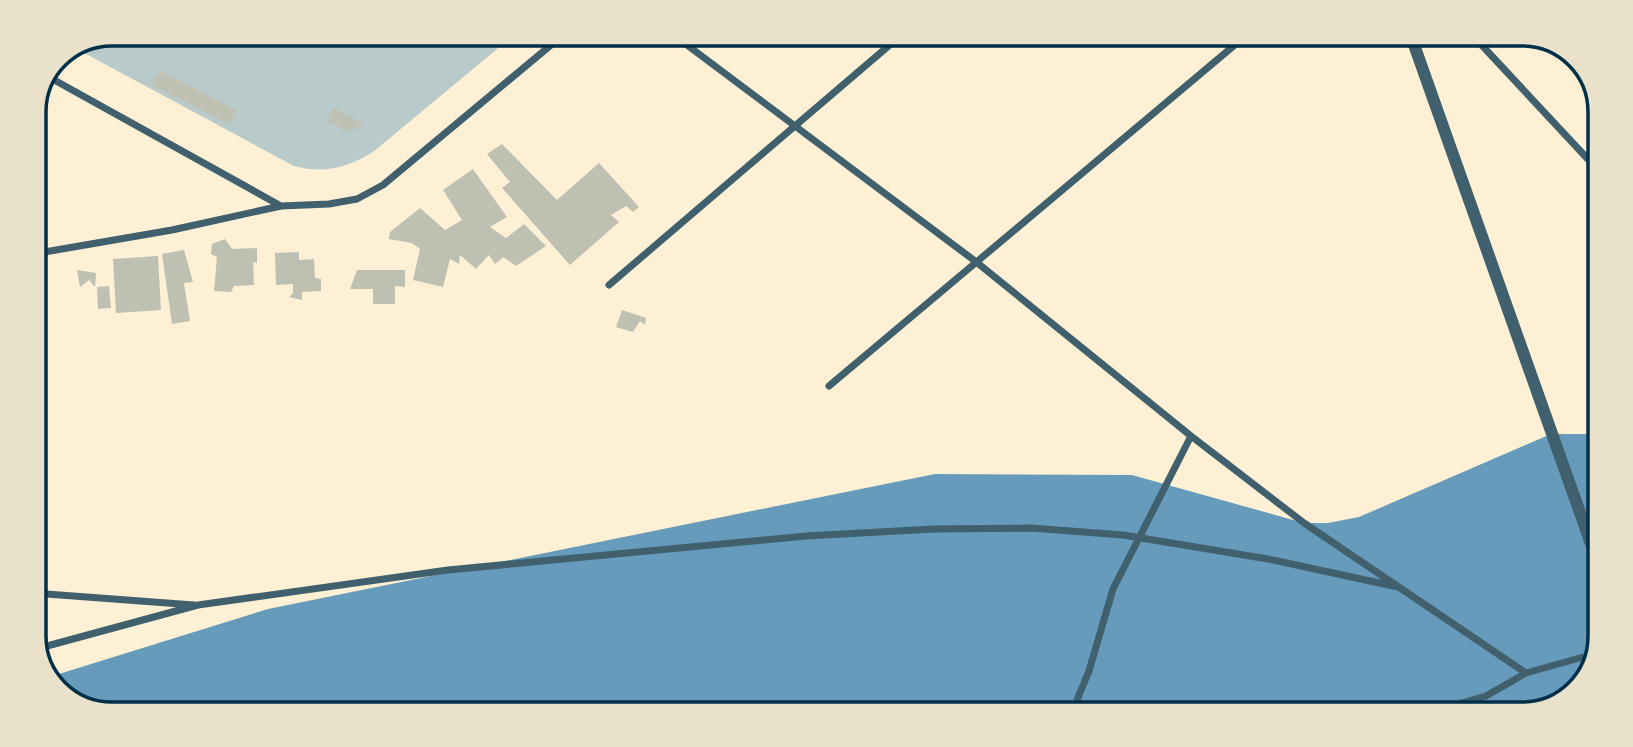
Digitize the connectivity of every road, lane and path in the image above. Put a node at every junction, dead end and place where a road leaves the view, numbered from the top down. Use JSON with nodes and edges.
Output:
{"nodes":[{"id":1,"x":550,"y":46,"type":"edge"},
{"id":2,"x":689,"y":46,"type":"edge"},
{"id":3,"x":888,"y":46,"type":"edge"},
{"id":4,"x":1233,"y":46,"type":"edge"},
{"id":5,"x":1414,"y":46,"type":"edge"},
{"id":6,"x":1483,"y":46,"type":"edge"},
{"id":7,"x":54,"y":80,"type":"edge"},
{"id":8,"x":796,"y":123,"type":"junction"},
{"id":9,"x":1587,"y":158,"type":"edge"},
{"id":10,"x":281,"y":206,"type":"junction"},
{"id":11,"x":46,"y":252,"type":"edge"},
{"id":12,"x":975,"y":261,"type":"junction"},
{"id":13,"x":609,"y":285,"type":"dead end"},
{"id":14,"x":830,"y":386,"type":"dead end"},
{"id":15,"x":1191,"y":436,"type":"junction"},
{"id":16,"x":1588,"y":535,"type":"edge"},
{"id":17,"x":1138,"y":538,"type":"junction"},
{"id":18,"x":1398,"y":587,"type":"junction"},
{"id":19,"x":46,"y":594,"type":"edge"},
{"id":20,"x":198,"y":606,"type":"junction"},
{"id":21,"x":47,"y":646,"type":"edge"},
{"id":22,"x":1584,"y":657,"type":"edge"},
{"id":23,"x":1526,"y":673,"type":"junction"},
{"id":24,"x":1076,"y":702,"type":"edge"},
{"id":25,"x":1465,"y":702,"type":"edge"}],
"edges":[{"from":1,"to":10,"type":"street"},
{"from":2,"to":8,"type":"street"},
{"from":3,"to":8,"type":"street"},
{"from":4,"to":12,"type":"street"},
{"from":5,"to":16,"type":"street"},
{"from":6,"to":9,"type":"street"},
{"from":7,"to":10,"type":"street"},
{"from":8,"to":12,"type":"street"},
{"from":8,"to":13,"type":"street"},
{"from":10,"to":11,"type":"street"},
{"from":12,"to":14,"type":"street"},
{"from":12,"to":15,"type":"street"},
{"from":15,"to":17,"type":"street"},
{"from":15,"to":18,"type":"street"},
{"from":17,"to":18,"type":"street"},
{"from":17,"to":20,"type":"street"},
{"from":17,"to":24,"type":"street"},
{"from":18,"to":23,"type":"street"},
{"from":19,"to":20,"type":"street"},
{"from":20,"to":21,"type":"street"},
{"from":22,"to":23,"type":"street"},
{"from":23,"to":25,"type":"street"}]}
